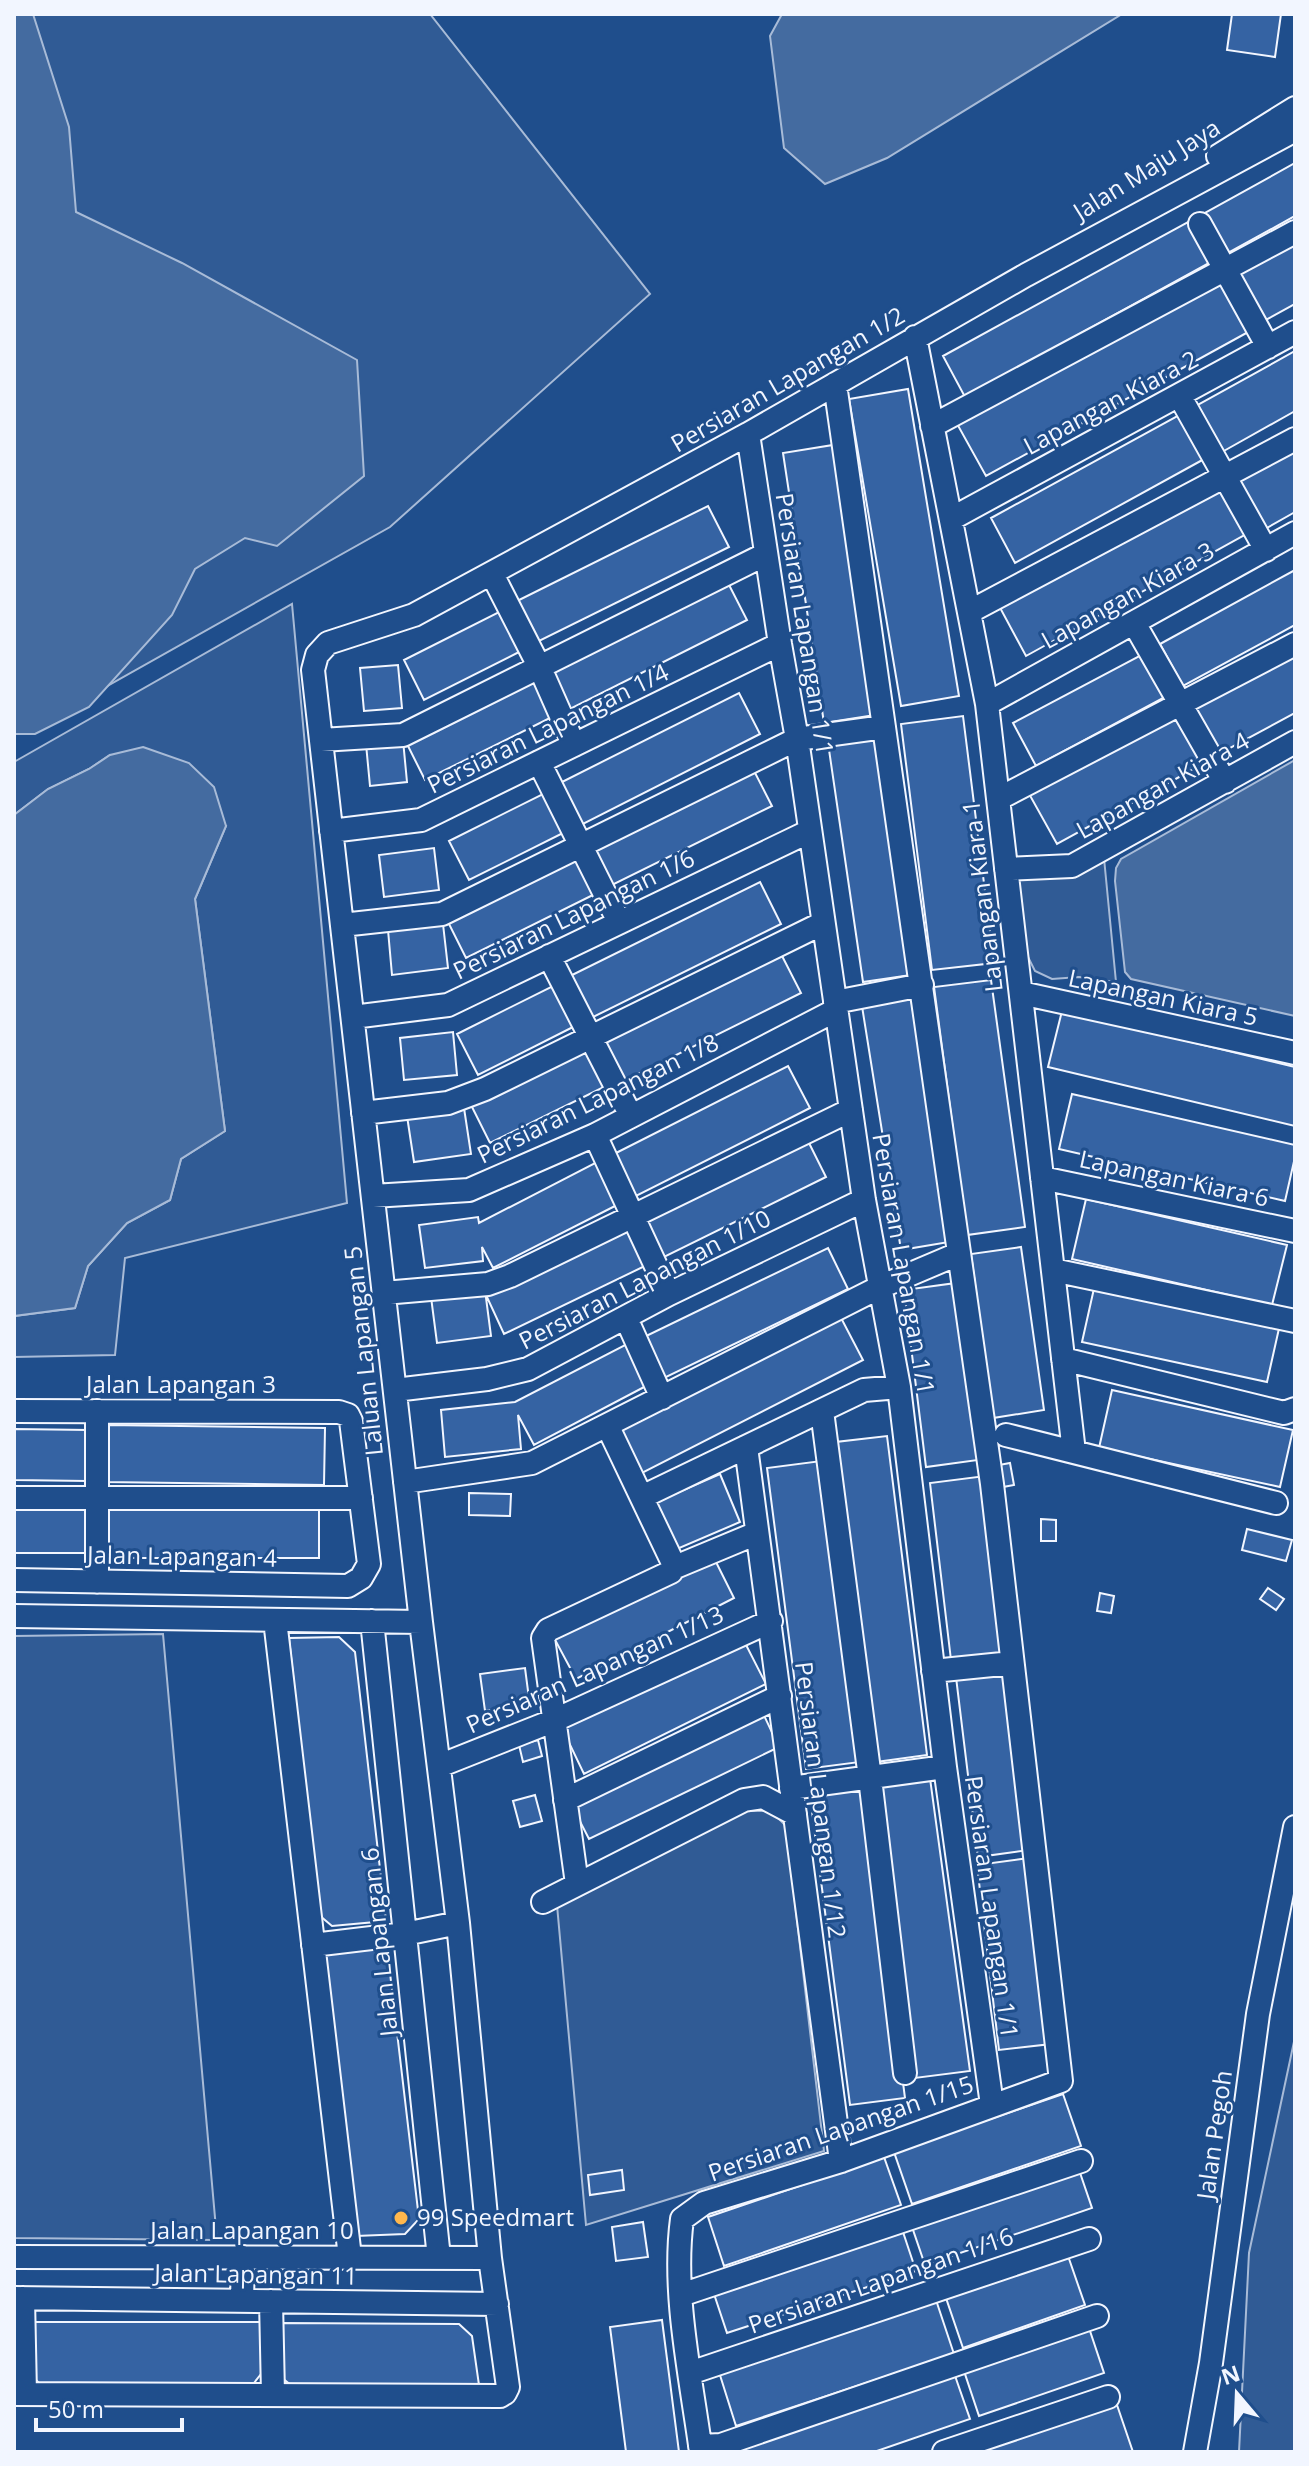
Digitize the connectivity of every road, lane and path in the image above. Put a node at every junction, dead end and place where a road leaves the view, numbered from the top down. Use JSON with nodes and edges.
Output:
{"nodes":[{"id":1,"x":1295,"y":108,"type":"edge"},
{"id":2,"x":1295,"y":130,"type":"edge"},
{"id":3,"x":1200,"y":224,"type":"dead end"},
{"id":4,"x":1295,"y":232,"type":"edge"},
{"id":5,"x":1224,"y":270,"type":"junction"},
{"id":6,"x":1026,"y":275,"type":"junction"},
{"id":7,"x":1295,"y":332,"type":"edge"},
{"id":8,"x":915,"y":337,"type":"junction"},
{"id":9,"x":1268,"y":347,"type":"junction"},
{"id":10,"x":835,"y":384,"type":"junction"},
{"id":11,"x":1179,"y":395,"type":"junction"},
{"id":12,"x":932,"y":426,"type":"junction"},
{"id":13,"x":748,"y":434,"type":"junction"},
{"id":14,"x":1295,"y":439,"type":"edge"},
{"id":15,"x":1225,"y":477,"type":"junction"},
{"id":16,"x":951,"y":519,"type":"junction"},
{"id":17,"x":1292,"y":541,"type":"edge"},
{"id":18,"x":1266,"y":550,"type":"junction"},
{"id":19,"x":766,"y":554,"type":"junction"},
{"id":20,"x":492,"y":574,"type":"junction"},
{"id":21,"x":969,"y":612,"type":"junction"},
{"id":22,"x":1134,"y":623,"type":"junction"},
{"id":23,"x":780,"y":644,"type":"junction"},
{"id":24,"x":1295,"y":644,"type":"edge"},
{"id":25,"x":540,"y":668,"type":"junction"},
{"id":26,"x":313,"y":670,"type":"joint"},
{"id":27,"x":987,"y":704,"type":"junction"},
{"id":28,"x":1180,"y":704,"type":"junction"},
{"id":29,"x":884,"y":727,"type":"junction"},
{"id":30,"x":797,"y":739,"type":"junction"},
{"id":31,"x":321,"y":740,"type":"junction"},
{"id":32,"x":1295,"y":742,"type":"edge"},
{"id":33,"x":574,"y":745,"type":"junction"},
{"id":34,"x":539,"y":762,"type":"junction"},
{"id":35,"x":1225,"y":782,"type":"junction"},
{"id":36,"x":998,"y":799,"type":"junction"},
{"id":37,"x":331,"y":831,"type":"junction"},
{"id":38,"x":810,"y":831,"type":"junction"},
{"id":39,"x":581,"y":845,"type":"junction"},
{"id":40,"x":1006,"y":869,"type":"junction"},
{"id":41,"x":619,"y":922,"type":"junction"},
{"id":42,"x":823,"y":923,"type":"junction"},
{"id":43,"x":342,"y":925,"type":"junction"},
{"id":44,"x":549,"y":956,"type":"junction"},
{"id":45,"x":922,"y":985,"type":"junction"},
{"id":46,"x":1021,"y":993,"type":"junction"},
{"id":47,"x":835,"y":1006,"type":"junction"},
{"id":48,"x":353,"y":1017,"type":"junction"},
{"id":49,"x":590,"y":1037,"type":"junction"},
{"id":50,"x":1295,"y":1053,"type":"edge"},
{"id":51,"x":851,"y":1110,"type":"junction"},
{"id":52,"x":363,"y":1113,"type":"junction"},
{"id":53,"x":631,"y":1116,"type":"junction"},
{"id":54,"x":595,"y":1135,"type":"junction"},
{"id":55,"x":1042,"y":1178,"type":"junction"},
{"id":56,"x":373,"y":1196,"type":"junction"},
{"id":57,"x":864,"y":1200,"type":"junction"},
{"id":58,"x":632,"y":1217,"type":"junction"},
{"id":59,"x":1295,"y":1231,"type":"edge"},
{"id":60,"x":958,"y":1254,"type":"junction"},
{"id":61,"x":1053,"y":1270,"type":"junction"},
{"id":62,"x":880,"y":1287,"type":"junction"},
{"id":63,"x":384,"y":1293,"type":"junction"},
{"id":64,"x":669,"y":1294,"type":"junction"},
{"id":65,"x":626,"y":1318,"type":"junction"},
{"id":66,"x":1295,"y":1321,"type":"edge"},
{"id":67,"x":1063,"y":1359,"type":"junction"},
{"id":68,"x":899,"y":1387,"type":"junction"},
{"id":69,"x":395,"y":1390,"type":"junction"},
{"id":70,"x":662,"y":1398,"type":"junction"},
{"id":71,"x":14,"y":1411,"type":"edge"},
{"id":72,"x":97,"y":1411,"type":"junction"},
{"id":73,"x":822,"y":1411,"type":"junction"},
{"id":74,"x":1293,"y":1411,"type":"edge"},
{"id":75,"x":608,"y":1427,"type":"junction"},
{"id":76,"x":1006,"y":1435,"type":"dead end"},
{"id":77,"x":746,"y":1447,"type":"junction"},
{"id":78,"x":1074,"y":1452,"type":"junction"},
{"id":79,"x":405,"y":1482,"type":"junction"},
{"id":80,"x":642,"y":1497,"type":"junction"},
{"id":81,"x":14,"y":1498,"type":"edge"},
{"id":82,"x":97,"y":1498,"type":"junction"},
{"id":83,"x":361,"y":1498,"type":"junction"},
{"id":84,"x":1276,"y":1503,"type":"dead end"},
{"id":85,"x":757,"y":1533,"type":"junction"},
{"id":86,"x":673,"y":1568,"type":"junction"},
{"id":87,"x":14,"y":1580,"type":"edge"},
{"id":88,"x":97,"y":1582,"type":"junction"},
{"id":89,"x":14,"y":1616,"type":"edge"},
{"id":90,"x":275,"y":1620,"type":"junction"},
{"id":91,"x":372,"y":1621,"type":"junction"},
{"id":92,"x":771,"y":1621,"type":"junction"},
{"id":93,"x":421,"y":1622,"type":"junction"},
{"id":94,"x":1012,"y":1663,"type":"junction"},
{"id":95,"x":933,"y":1671,"type":"junction"},
{"id":96,"x":780,"y":1696,"type":"junction"},
{"id":97,"x":555,"y":1720,"type":"junction"},
{"id":98,"x":439,"y":1766,"type":"junction"},
{"id":99,"x":945,"y":1767,"type":"junction"},
{"id":100,"x":870,"y":1778,"type":"junction"},
{"id":101,"x":791,"y":1788,"type":"junction"},
{"id":102,"x":565,"y":1800,"type":"junction"},
{"id":103,"x":795,"y":1814,"type":"junction"},
{"id":104,"x":1295,"y":1827,"type":"edge"},
{"id":105,"x":577,"y":1884,"type":"junction"},
{"id":106,"x":543,"y":1902,"type":"dead end"},
{"id":107,"x":458,"y":1923,"type":"junction"},
{"id":108,"x":405,"y":1934,"type":"junction"},
{"id":109,"x":313,"y":1945,"type":"junction"},
{"id":110,"x":905,"y":2073,"type":"dead end"},
{"id":111,"x":992,"y":2105,"type":"junction"},
{"id":112,"x":841,"y":2161,"type":"junction"},
{"id":113,"x":1081,"y":2161,"type":"dead end"},
{"id":114,"x":1089,"y":2239,"type":"dead end"},
{"id":115,"x":14,"y":2257,"type":"edge"},
{"id":116,"x":243,"y":2257,"type":"junction"},
{"id":117,"x":350,"y":2257,"type":"junction"},
{"id":118,"x":439,"y":2258,"type":"junction"},
{"id":119,"x":490,"y":2258,"type":"junction"},
{"id":120,"x":681,"y":2295,"type":"junction"},
{"id":121,"x":19,"y":2298,"type":"edge"},
{"id":122,"x":242,"y":2301,"type":"junction"},
{"id":123,"x":271,"y":2301,"type":"junction"},
{"id":124,"x":497,"y":2304,"type":"junction"},
{"id":125,"x":1097,"y":2316,"type":"dead end"},
{"id":126,"x":690,"y":2373,"type":"junction"},
{"id":127,"x":19,"y":2394,"type":"edge"},
{"id":128,"x":273,"y":2394,"type":"junction"},
{"id":129,"x":1108,"y":2397,"type":"dead end"},
{"id":130,"x":700,"y":2449,"type":"edge"},
{"id":131,"x":944,"y":2452,"type":"edge"},
{"id":132,"x":1195,"y":2452,"type":"edge"}],
"edges":[{"from":1,"to":6,"type":"street","name":"Jalan Maju Jaya"},
{"from":2,"to":6,"type":"street","name":"Persiaran Lapangan 1/2"},
{"from":3,"to":5,"type":"street"},
{"from":4,"to":5,"type":"street"},
{"from":5,"to":9,"type":"street"},
{"from":5,"to":12,"type":"street"},
{"from":6,"to":8,"type":"street","name":"Persiaran Lapangan 1/2"},
{"from":7,"to":9,"type":"street","name":"Lapangan Kiara 2"},
{"from":8,"to":10,"type":"street","name":"Persiaran Lapangan 1/2"},
{"from":8,"to":12,"type":"street","name":"Lapangan Kiara 1"},
{"from":9,"to":11,"type":"street","name":"Lapangan Kiara 2"},
{"from":10,"to":13,"type":"street","name":"Persiaran Lapangan 1/2"},
{"from":10,"to":29,"type":"street"},
{"from":11,"to":15,"type":"street"},
{"from":11,"to":16,"type":"street","name":"Lapangan Kiara 2"},
{"from":12,"to":16,"type":"street","name":"Lapangan Kiara 1"},
{"from":13,"to":19,"type":"street","name":"Persiaran Lapangan 1/1"},
{"from":13,"to":20,"type":"street","name":"Persiaran Lapangan 1/2"},
{"from":14,"to":15,"type":"street"},
{"from":15,"to":18,"type":"street"},
{"from":15,"to":21,"type":"street"},
{"from":16,"to":21,"type":"street","name":"Lapangan Kiara 1"},
{"from":17,"to":18,"type":"street","name":"Lapangan Kiara 3"},
{"from":18,"to":22,"type":"street","name":"Lapangan Kiara 3"},
{"from":19,"to":23,"type":"street","name":"Persiaran Lapangan 1/1"},
{"from":19,"to":25,"type":"street"},
{"from":20,"to":25,"type":"street"},
{"from":20,"to":26,"type":"street","name":"Persiaran Lapangan 1/2"},
{"from":21,"to":27,"type":"street","name":"Lapangan Kiara 1"},
{"from":22,"to":27,"type":"street","name":"Lapangan Kiara 3"},
{"from":22,"to":28,"type":"street"},
{"from":23,"to":30,"type":"street","name":"Persiaran Lapangan 1/1"},
{"from":23,"to":33,"type":"street","name":"Persiaran Lapangan 1/4"},
{"from":24,"to":28,"type":"street"},
{"from":25,"to":31,"type":"street"},
{"from":25,"to":33,"type":"street"},
{"from":26,"to":31,"type":"street","name":"Laluan Lapangan 5"},
{"from":27,"to":36,"type":"street","name":"Lapangan Kiara 1"},
{"from":28,"to":35,"type":"street"},
{"from":28,"to":36,"type":"street"},
{"from":29,"to":30,"type":"street"},
{"from":29,"to":45,"type":"street"},
{"from":30,"to":38,"type":"street","name":"Persiaran Lapangan 1/1"},
{"from":30,"to":39,"type":"street"},
{"from":31,"to":37,"type":"street","name":"Laluan Lapangan 5"},
{"from":32,"to":35,"type":"street","name":"Lapangan Kiara 4"},
{"from":33,"to":34,"type":"street","name":"Persiaran Lapangan 1/4"},
{"from":34,"to":37,"type":"street","name":"Persiaran Lapangan 1/4"},
{"from":34,"to":39,"type":"street"},
{"from":35,"to":40,"type":"street","name":"Lapangan Kiara 4"},
{"from":36,"to":40,"type":"street","name":"Lapangan Kiara 1"},
{"from":37,"to":43,"type":"street","name":"Laluan Lapangan 5"},
{"from":38,"to":41,"type":"street","name":"Persiaran Lapangan 1/6"},
{"from":38,"to":42,"type":"street","name":"Persiaran Lapangan 1/1"},
{"from":39,"to":41,"type":"street"},
{"from":39,"to":43,"type":"street"},
{"from":40,"to":46,"type":"street","name":"Lapangan Kiara 1"},
{"from":41,"to":44,"type":"street","name":"Persiaran Lapangan 1/6"},
{"from":42,"to":47,"type":"street","name":"Persiaran Lapangan 1/1"},
{"from":42,"to":49,"type":"street"},
{"from":43,"to":48,"type":"street","name":"Laluan Lapangan 5"},
{"from":44,"to":48,"type":"street","name":"Persiaran Lapangan 1/6"},
{"from":44,"to":49,"type":"street"},
{"from":45,"to":47,"type":"street","name":"Persiaran Lapangan 1/8"},
{"from":45,"to":60,"type":"street"},
{"from":46,"to":50,"type":"street","name":"Lapangan Kiara 5"},
{"from":46,"to":55,"type":"street","name":"Lapangan Kiara 1"},
{"from":47,"to":51,"type":"street","name":"Persiaran Lapangan 1/1"},
{"from":47,"to":53,"type":"street","name":"Persiaran Lapangan 1/8"},
{"from":48,"to":52,"type":"street","name":"Laluan Lapangan 5"},
{"from":49,"to":52,"type":"street"},
{"from":49,"to":53,"type":"street"},
{"from":51,"to":57,"type":"street","name":"Persiaran Lapangan 1/1"},
{"from":51,"to":58,"type":"street"},
{"from":52,"to":56,"type":"street","name":"Laluan Lapangan 5"},
{"from":53,"to":54,"type":"street","name":"Persiaran Lapangan 1/8"},
{"from":54,"to":56,"type":"street","name":"Persiaran Lapangan 1/8"},
{"from":54,"to":58,"type":"street"},
{"from":55,"to":59,"type":"street","name":"Lapangan Kiara 6"},
{"from":55,"to":61,"type":"street","name":"Lapangan Kiara 1"},
{"from":56,"to":63,"type":"street","name":"Laluan Lapangan 5"},
{"from":57,"to":62,"type":"street","name":"Persiaran Lapangan 1/1"},
{"from":57,"to":64,"type":"street","name":"Persiaran Lapangan 1/10"},
{"from":58,"to":63,"type":"street"},
{"from":58,"to":64,"type":"street"},
{"from":60,"to":62,"type":"street"},
{"from":60,"to":94,"type":"street"},
{"from":61,"to":66,"type":"street"},
{"from":61,"to":67,"type":"street","name":"Lapangan Kiara 1"},
{"from":62,"to":68,"type":"street","name":"Persiaran Lapangan 1/1"},
{"from":62,"to":70,"type":"street"},
{"from":63,"to":69,"type":"street","name":"Laluan Lapangan 5"},
{"from":64,"to":65,"type":"street","name":"Persiaran Lapangan 1/10"},
{"from":65,"to":69,"type":"street","name":"Persiaran Lapangan 1/10"},
{"from":65,"to":70,"type":"street"},
{"from":67,"to":74,"type":"street"},
{"from":67,"to":78,"type":"street","name":"Lapangan Kiara 1"},
{"from":68,"to":73,"type":"street"},
{"from":68,"to":95,"type":"street","name":"Persiaran Lapangan 1/1"},
{"from":69,"to":79,"type":"street","name":"Laluan Lapangan 5"},
{"from":70,"to":75,"type":"street"},
{"from":71,"to":72,"type":"street","name":"Jalan Lapangan 3"},
{"from":72,"to":82,"type":"street"},
{"from":72,"to":83,"type":"street","name":"Jalan Lapangan 3"},
{"from":73,"to":77,"type":"street"},
{"from":73,"to":100,"type":"street"},
{"from":75,"to":79,"type":"street"},
{"from":75,"to":80,"type":"street"},
{"from":76,"to":78,"type":"street"},
{"from":77,"to":80,"type":"street"},
{"from":77,"to":85,"type":"street","name":"Persiaran Lapangan 1/12"},
{"from":78,"to":84,"type":"street"},
{"from":79,"to":93,"type":"street","name":"Laluan Lapangan 5"},
{"from":80,"to":86,"type":"street"},
{"from":81,"to":82,"type":"street"},
{"from":82,"to":83,"type":"street"},
{"from":82,"to":88,"type":"street"},
{"from":83,"to":88,"type":"street","name":"Jalan Lapangan 4"},
{"from":85,"to":86,"type":"street"},
{"from":85,"to":92,"type":"street","name":"Persiaran Lapangan 1/12"},
{"from":86,"to":97,"type":"street"},
{"from":87,"to":88,"type":"street","name":"Jalan Lapangan 4"},
{"from":89,"to":90,"type":"street"},
{"from":90,"to":91,"type":"street"},
{"from":90,"to":109,"type":"street"},
{"from":91,"to":93,"type":"street"},
{"from":91,"to":108,"type":"street","name":"Jalan Lapangan 6"},
{"from":92,"to":96,"type":"street","name":"Persiaran Lapangan 1/12"},
{"from":92,"to":97,"type":"street","name":"Persiaran Lapangan 1/13"},
{"from":93,"to":98,"type":"street","name":"Laluan Lapangan 5"},
{"from":94,"to":95,"type":"street"},
{"from":94,"to":111,"type":"street","name":"Persiaran Lapangan 1/15"},
{"from":95,"to":99,"type":"street","name":"Persiaran Lapangan 1/1"},
{"from":96,"to":101,"type":"street","name":"Persiaran Lapangan 1/12"},
{"from":96,"to":102,"type":"street"},
{"from":97,"to":98,"type":"street","name":"Persiaran Lapangan 1/13"},
{"from":97,"to":102,"type":"street"},
{"from":98,"to":107,"type":"street","name":"Laluan Lapangan 5"},
{"from":99,"to":100,"type":"street"},
{"from":99,"to":111,"type":"street","name":"Persiaran Lapangan 1/1"},
{"from":100,"to":101,"type":"street"},
{"from":100,"to":110,"type":"street"},
{"from":101,"to":103,"type":"street","name":"Persiaran Lapangan 1/12"},
{"from":102,"to":105,"type":"street"},
{"from":103,"to":105,"type":"street"},
{"from":103,"to":112,"type":"street","name":"Persiaran Lapangan 1/12"},
{"from":104,"to":132,"type":"street","name":"Jalan Pegoh"},
{"from":105,"to":106,"type":"street"},
{"from":107,"to":108,"type":"street"},
{"from":107,"to":119,"type":"street","name":"Laluan Lapangan 5"},
{"from":108,"to":109,"type":"street"},
{"from":108,"to":118,"type":"street","name":"Jalan Lapangan 6"},
{"from":109,"to":117,"type":"street"},
{"from":111,"to":112,"type":"street","name":"Persiaran Lapangan 1/15"},
{"from":112,"to":120,"type":"street","name":"Persiaran Lapangan 1/15"},
{"from":113,"to":120,"type":"street"},
{"from":114,"to":126,"type":"street","name":"Persiaran Lapangan 1/16"},
{"from":115,"to":116,"type":"street","name":"Jalan Lapangan 10"},
{"from":116,"to":117,"type":"street","name":"Jalan Lapangan 10"},
{"from":116,"to":122,"type":"street"},
{"from":117,"to":118,"type":"street","name":"Jalan Lapangan 10"},
{"from":118,"to":119,"type":"street","name":"Jalan Lapangan 10"},
{"from":119,"to":124,"type":"street","name":"Laluan Lapangan 5"},
{"from":120,"to":126,"type":"street","name":"Persiaran Lapangan 1/15"},
{"from":121,"to":122,"type":"street","name":"Jalan Lapangan 11"},
{"from":121,"to":127,"type":"street"},
{"from":122,"to":123,"type":"street","name":"Jalan Lapangan 11"},
{"from":123,"to":124,"type":"street","name":"Jalan Lapangan 11"},
{"from":123,"to":128,"type":"street"},
{"from":124,"to":128,"type":"street","name":"Laluan Lapangan 5"},
{"from":125,"to":130,"type":"street"},
{"from":126,"to":130,"type":"street","name":"Persiaran Lapangan 1/15"},
{"from":127,"to":128,"type":"street"},
{"from":129,"to":131,"type":"street"}]}
